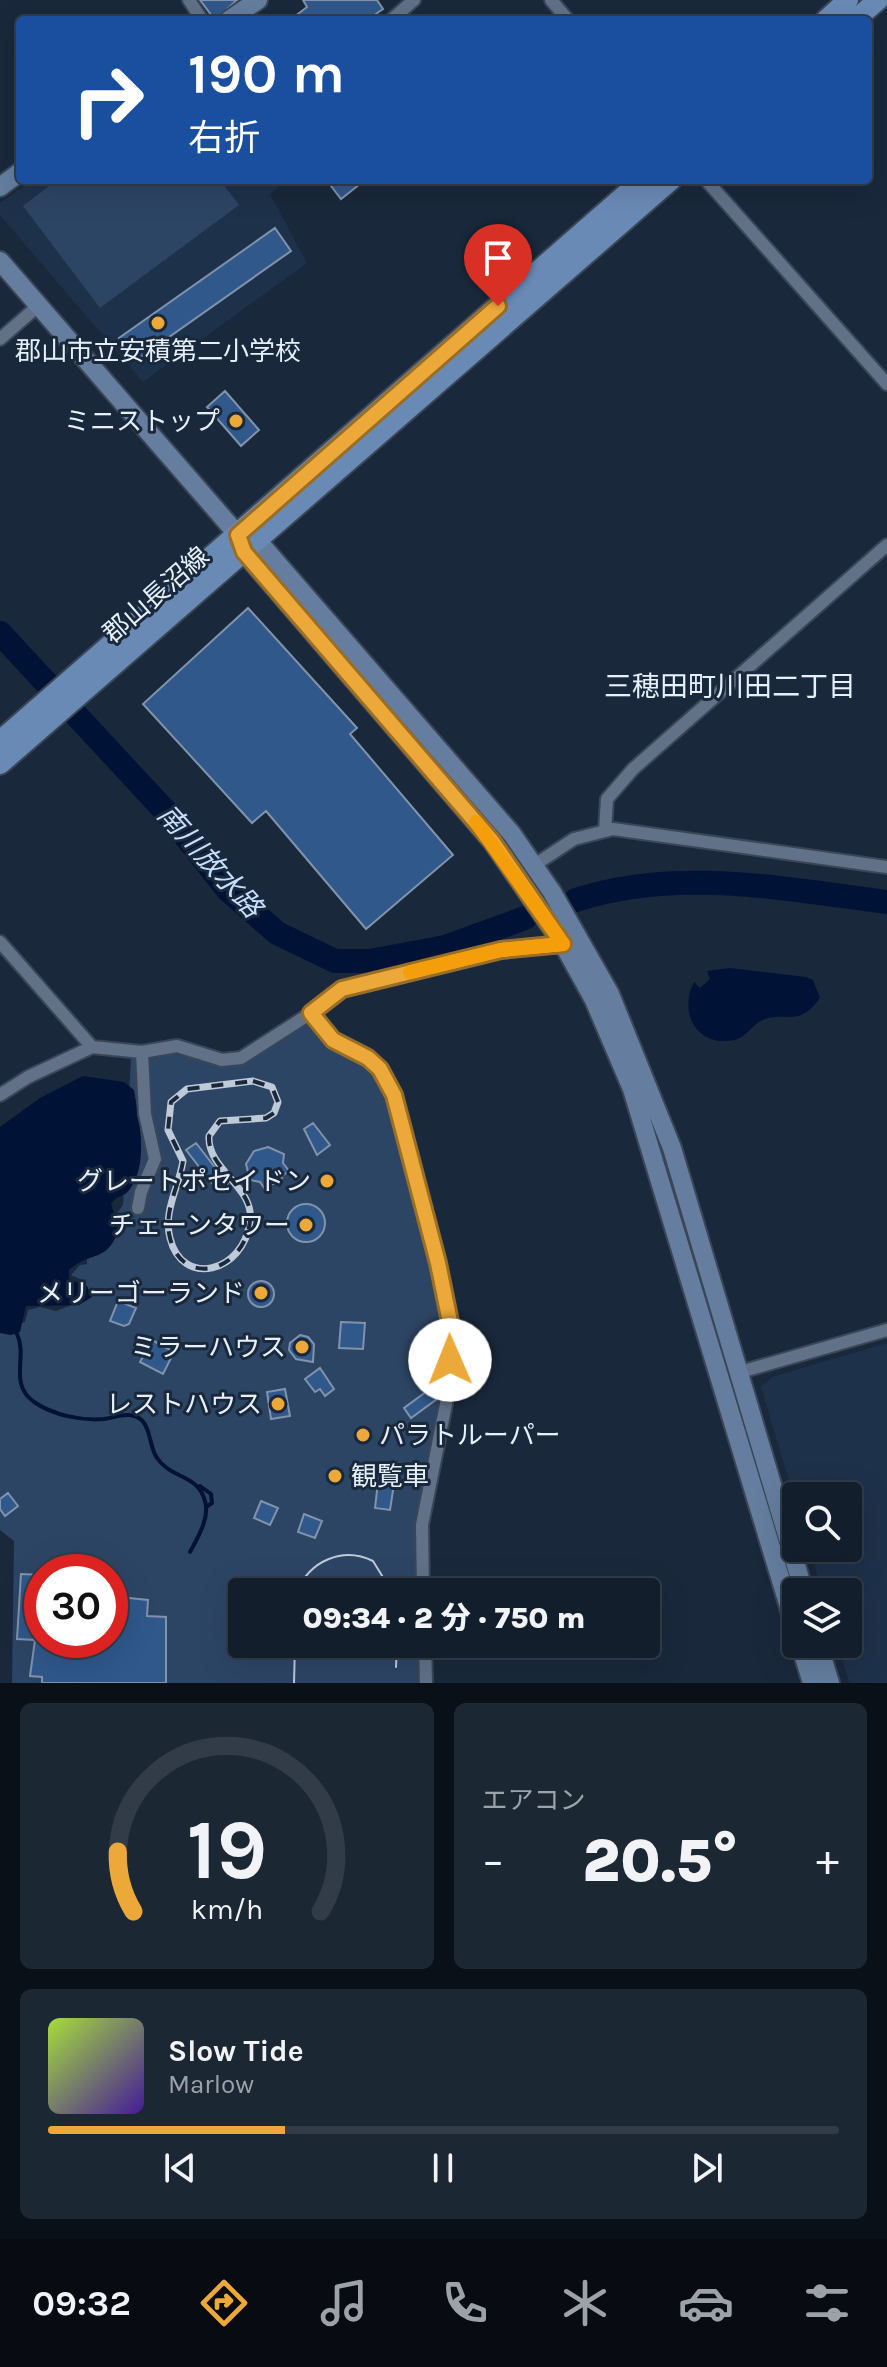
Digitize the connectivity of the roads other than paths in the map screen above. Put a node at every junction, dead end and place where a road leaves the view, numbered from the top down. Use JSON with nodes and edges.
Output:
{"nodes":[{"id":1,"x":258,"y":0,"type":"edge"},
{"id":2,"x":414,"y":0,"type":"edge"},
{"id":3,"x":551,"y":0,"type":"edge"},
{"id":4,"x":848,"y":0,"type":"edge"},
{"id":5,"x":878,"y":0,"type":"edge"},
{"id":6,"x":235,"y":16,"type":"edge"},
{"id":7,"x":396,"y":16,"type":"edge"},
{"id":8,"x":565,"y":16,"type":"edge"},
{"id":9,"x":830,"y":16,"type":"edge"},
{"id":10,"x":860,"y":16,"type":"edge"},
{"id":11,"x":638,"y":184,"type":"edge"},
{"id":12,"x":666,"y":184,"type":"edge"},
{"id":13,"x":710,"y":184,"type":"edge"},
{"id":14,"x":0,"y":261,"type":"edge"},
{"id":15,"x":38,"y":306,"type":"junction"},
{"id":16,"x":0,"y":339,"type":"edge"},
{"id":17,"x":887,"y":384,"type":"edge"},
{"id":18,"x":246,"y":542,"type":"junction"},
{"id":19,"x":887,"y":545,"type":"edge"},
{"id":20,"x":47,"y":713,"type":"junction"},
{"id":21,"x":0,"y":741,"type":"edge"},
{"id":22,"x":0,"y":764,"type":"edge"},
{"id":23,"x":605,"y":831,"type":"junction"},
{"id":24,"x":533,"y":866,"type":"junction"},
{"id":25,"x":887,"y":867,"type":"edge"},
{"id":26,"x":562,"y":932,"type":"junction"},
{"id":27,"x":0,"y":942,"type":"edge"},
{"id":28,"x":311,"y":1013,"type":"junction"},
{"id":29,"x":92,"y":1047,"type":"junction"},
{"id":30,"x":142,"y":1052,"type":"junction"},
{"id":31,"x":0,"y":1095,"type":"edge"},
{"id":32,"x":138,"y":1208,"type":"dead end"},
{"id":33,"x":887,"y":1330,"type":"edge"},
{"id":34,"x":740,"y":1372,"type":"junction"},
{"id":35,"x":423,"y":1578,"type":"edge"},
{"id":36,"x":800,"y":1578,"type":"edge"},
{"id":37,"x":782,"y":1584,"type":"edge"},
{"id":38,"x":425,"y":1658,"type":"edge"},
{"id":39,"x":804,"y":1658,"type":"edge"},
{"id":40,"x":822,"y":1658,"type":"edge"},
{"id":41,"x":426,"y":1683,"type":"edge"},
{"id":42,"x":812,"y":1683,"type":"edge"},
{"id":43,"x":830,"y":1683,"type":"edge"}],
"edges":[{"from":1,"to":6,"type":"street"},
{"from":2,"to":7,"type":"street"},
{"from":3,"to":8,"type":"street"},
{"from":4,"to":9,"type":"main road"},
{"from":5,"to":10,"type":"main road"},
{"from":11,"to":18,"type":"main road","name":"郡山長沼線"},
{"from":12,"to":18,"type":"main road","name":"郡山長沼線"},
{"from":13,"to":17,"type":"street"},
{"from":14,"to":15,"type":"street"},
{"from":15,"to":16,"type":"street"},
{"from":15,"to":18,"type":"street"},
{"from":18,"to":20,"type":"main road","name":"郡山長沼線"},
{"from":18,"to":24,"type":"street"},
{"from":18,"to":26,"type":"street"},
{"from":19,"to":23,"type":"street"},
{"from":20,"to":21,"type":"main road","name":"郡山長沼線"},
{"from":20,"to":22,"type":"main road","name":"郡山長沼線"},
{"from":23,"to":24,"type":"street"},
{"from":23,"to":25,"type":"street"},
{"from":24,"to":26,"type":"street"},
{"from":26,"to":28,"type":"street"},
{"from":26,"to":34,"type":"street"},
{"from":26,"to":37,"type":"street"},
{"from":27,"to":29,"type":"street"},
{"from":28,"to":30,"type":"street"},
{"from":28,"to":35,"type":"street"},
{"from":29,"to":30,"type":"street"},
{"from":29,"to":31,"type":"street"},
{"from":30,"to":32,"type":"street"},
{"from":33,"to":34,"type":"street"},
{"from":34,"to":36,"type":"street"},
{"from":38,"to":41,"type":"street"},
{"from":39,"to":42,"type":"street"},
{"from":40,"to":43,"type":"street"}]}
